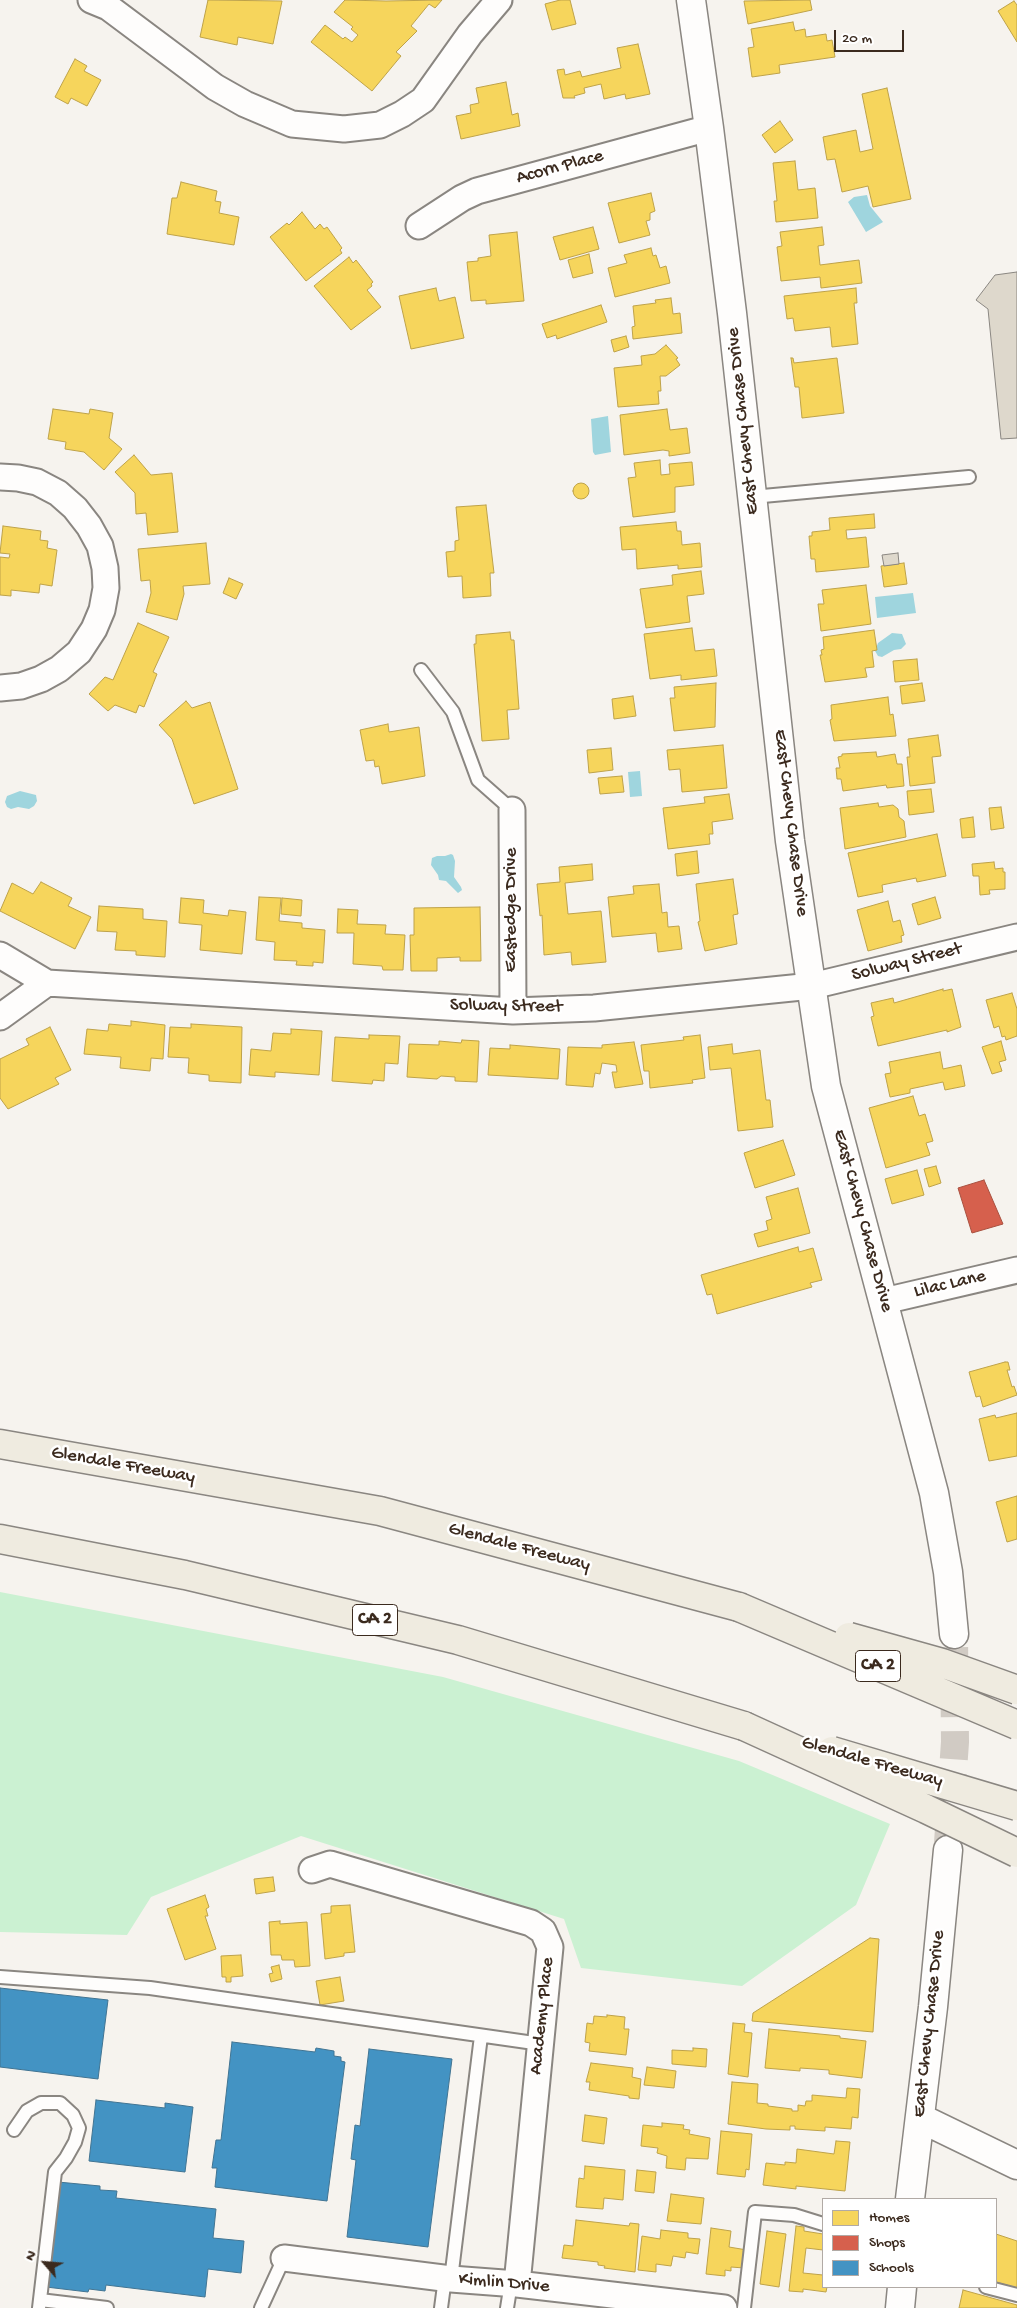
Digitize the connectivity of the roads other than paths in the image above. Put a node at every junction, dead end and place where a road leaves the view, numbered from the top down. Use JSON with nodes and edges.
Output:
{"nodes":[{"id":1,"x":91,"y":0,"type":"edge"},
{"id":2,"x":499,"y":0,"type":"edge"},
{"id":3,"x":691,"y":0,"type":"edge"},
{"id":4,"x":709,"y":128,"type":"junction"},
{"id":5,"x":420,"y":226,"type":"dead end"},
{"id":6,"x":969,"y":476,"type":"dead end"},
{"id":7,"x":0,"y":477,"type":"edge"},
{"id":8,"x":752,"y":498,"type":"junction"},
{"id":9,"x":421,"y":670,"type":"dead end"},
{"id":10,"x":0,"y":688,"type":"edge"},
{"id":11,"x":512,"y":810,"type":"joint"},
{"id":12,"x":1017,"y":937,"type":"edge"},
{"id":13,"x":0,"y":954,"type":"edge"},
{"id":14,"x":47,"y":982,"type":"junction"},
{"id":15,"x":812,"y":986,"type":"junction"},
{"id":16,"x":513,"y":1011,"type":"junction"},
{"id":17,"x":0,"y":1017,"type":"edge"},
{"id":18,"x":1017,"y":1270,"type":"edge"},
{"id":19,"x":884,"y":1300,"type":"junction"},
{"id":20,"x":0,"y":1444,"type":"edge"},
{"id":21,"x":0,"y":1539,"type":"edge"},
{"id":22,"x":739,"y":1607,"type":"junction"},
{"id":23,"x":954,"y":1634,"type":"tunnel mouth"},
{"id":24,"x":1017,"y":1690,"type":"edge"},
{"id":25,"x":1017,"y":1725,"type":"edge"},
{"id":26,"x":744,"y":1726,"type":"junction"},
{"id":27,"x":1017,"y":1806,"type":"edge"},
{"id":28,"x":948,"y":1850,"type":"tunnel mouth"},
{"id":29,"x":1017,"y":1853,"type":"edge"},
{"id":30,"x":312,"y":1870,"type":"dead end"},
{"id":31,"x":0,"y":1977,"type":"edge"},
{"id":32,"x":481,"y":2036,"type":"junction"},
{"id":33,"x":541,"y":2044,"type":"junction"},
{"id":34,"x":920,"y":2118,"type":"junction"},
{"id":35,"x":14,"y":2130,"type":"dead end"},
{"id":36,"x":1017,"y":2165,"type":"edge"},
{"id":37,"x":910,"y":2198,"type":"edge"},
{"id":38,"x":822,"y":2224,"type":"edge"},
{"id":39,"x":284,"y":2258,"type":"joint"},
{"id":40,"x":448,"y":2279,"type":"junction"},
{"id":41,"x":514,"y":2284,"type":"junction"},
{"id":42,"x":902,"y":2288,"type":"edge"},
{"id":43,"x":990,"y":2288,"type":"edge"},
{"id":44,"x":1017,"y":2295,"type":"edge"},
{"id":45,"x":39,"y":2304,"type":"edge"},
{"id":46,"x":107,"y":2308,"type":"edge"},
{"id":47,"x":261,"y":2308,"type":"edge"},
{"id":48,"x":441,"y":2308,"type":"edge"},
{"id":49,"x":507,"y":2308,"type":"edge"},
{"id":50,"x":724,"y":2308,"type":"edge"},
{"id":51,"x":744,"y":2308,"type":"edge"},
{"id":52,"x":900,"y":2308,"type":"edge"}],
"edges":[{"from":1,"to":2,"type":"street"},
{"from":3,"to":4,"type":"main road","name":"East Chevy Chase Drive"},
{"from":4,"to":5,"type":"street","name":"Acorn Place"},
{"from":4,"to":8,"type":"main road","name":"East Chevy Chase Drive"},
{"from":6,"to":8,"type":"lane"},
{"from":7,"to":10,"type":"street"},
{"from":8,"to":15,"type":"main road","name":"East Chevy Chase Drive"},
{"from":9,"to":11,"type":"lane"},
{"from":11,"to":16,"type":"street","name":"Eastedge Drive"},
{"from":12,"to":15,"type":"street","name":"Solway Street"},
{"from":13,"to":14,"type":"street"},
{"from":14,"to":16,"type":"street","name":"Solway Street"},
{"from":14,"to":17,"type":"street"},
{"from":15,"to":16,"type":"street","name":"Solway Street"},
{"from":15,"to":19,"type":"main road","name":"East Chevy Chase Drive"},
{"from":18,"to":19,"type":"street","name":"Lilac Lane"},
{"from":19,"to":23,"type":"main road","name":"East Chevy Chase Drive"},
{"from":20,"to":22,"type":"highway","name":"Glendale Freeway","number":"CA 2"},
{"from":21,"to":26,"type":"highway","name":"Glendale Freeway","number":"CA 2"},
{"from":22,"to":24,"type":"highway","bridge":true},
{"from":22,"to":25,"type":"highway","name":"Glendale Freeway","number":"CA 2","bridge":true},
{"from":26,"to":27,"type":"highway","name":"Glendale Freeway","number":"CA 2","bridge":true},
{"from":26,"to":29,"type":"highway","bridge":true},
{"from":28,"to":34,"type":"main road","name":"East Chevy Chase Drive"},
{"from":30,"to":33,"type":"street","name":"Academy Place"},
{"from":31,"to":32,"type":"lane"},
{"from":32,"to":33,"type":"lane"},
{"from":32,"to":40,"type":"lane"},
{"from":33,"to":41,"type":"street","name":"Academy Place"},
{"from":34,"to":36,"type":"main road"},
{"from":34,"to":37,"type":"main road","name":"East Chevy Chase Drive"},
{"from":35,"to":45,"type":"lane"},
{"from":38,"to":51,"type":"lane"},
{"from":39,"to":40,"type":"street","name":"Kimlin Drive"},
{"from":39,"to":47,"type":"lane"},
{"from":40,"to":41,"type":"street","name":"Kimlin Drive"},
{"from":40,"to":48,"type":"lane"},
{"from":41,"to":49,"type":"lane"},
{"from":41,"to":50,"type":"street","name":"Kimlin Drive"},
{"from":42,"to":52,"type":"main road"},
{"from":43,"to":44,"type":"lane"},
{"from":45,"to":46,"type":"lane"}]}
